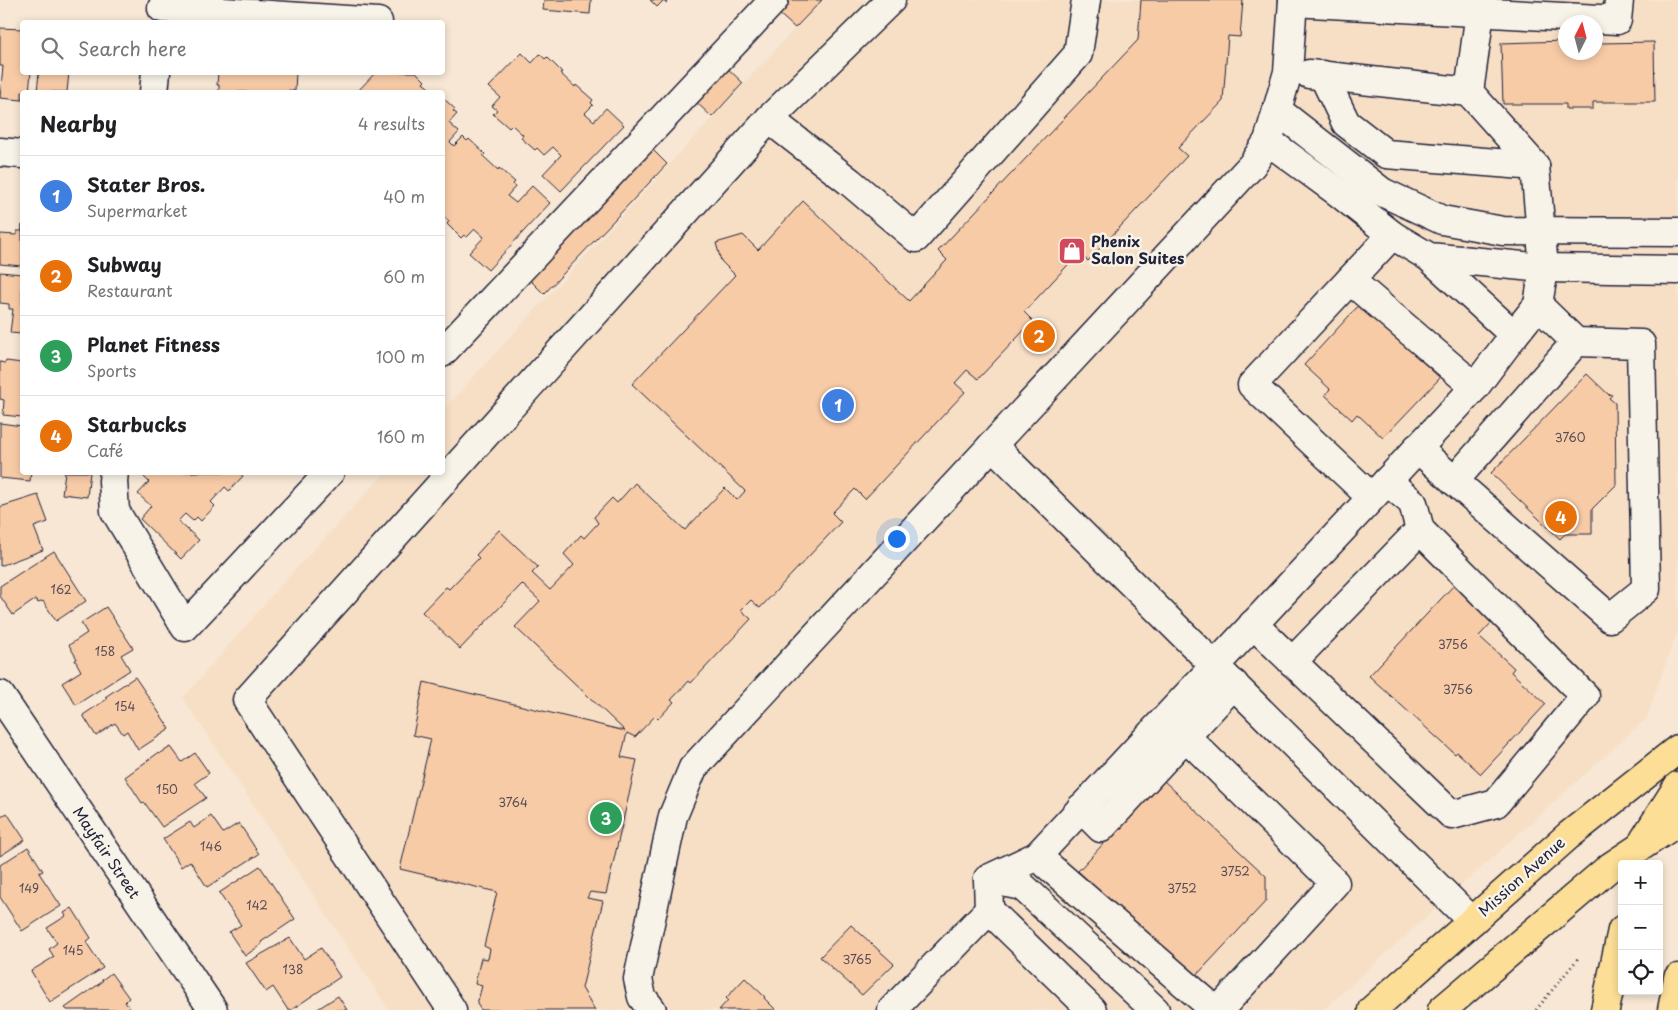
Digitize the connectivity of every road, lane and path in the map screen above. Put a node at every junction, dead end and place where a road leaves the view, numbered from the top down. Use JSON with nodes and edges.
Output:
{"nodes":[{"id":1,"x":774,"y":0,"type":"edge"},
{"id":2,"x":891,"y":0,"type":"edge"},
{"id":3,"x":1086,"y":0,"type":"edge"},
{"id":4,"x":1619,"y":0,"type":"edge"},
{"id":5,"x":1293,"y":1,"type":"edge"},
{"id":6,"x":162,"y":10,"type":"edge"},
{"id":7,"x":1480,"y":12,"type":"junction"},
{"id":8,"x":342,"y":20,"type":"edge"},
{"id":9,"x":1288,"y":72,"type":"junction"},
{"id":10,"x":156,"y":75,"type":"edge"},
{"id":11,"x":1323,"y":75,"type":"junction"},
{"id":12,"x":154,"y":90,"type":"edge"},
{"id":13,"x":1469,"y":92,"type":"junction"},
{"id":14,"x":1277,"y":110,"type":"junction"},
{"id":15,"x":769,"y":119,"type":"junction"},
{"id":16,"x":1268,"y":141,"type":"junction"},
{"id":17,"x":0,"y":152,"type":"edge"},
{"id":18,"x":20,"y":154,"type":"edge"},
{"id":19,"x":1535,"y":166,"type":"junction"},
{"id":20,"x":1540,"y":232,"type":"junction"},
{"id":21,"x":1678,"y":232,"type":"edge"},
{"id":22,"x":1392,"y":236,"type":"junction"},
{"id":23,"x":1429,"y":257,"type":"junction"},
{"id":24,"x":1544,"y":268,"type":"junction"},
{"id":25,"x":1678,"y":270,"type":"edge"},
{"id":26,"x":1350,"y":280,"type":"junction"},
{"id":27,"x":1538,"y":306,"type":"junction"},
{"id":28,"x":1514,"y":335,"type":"junction"},
{"id":29,"x":1576,"y":342,"type":"junction"},
{"id":30,"x":445,"y":350,"type":"edge"},
{"id":31,"x":1475,"y":387,"type":"junction"},
{"id":32,"x":992,"y":445,"type":"junction"},
{"id":33,"x":1417,"y":448,"type":"junction"},
{"id":34,"x":114,"y":475,"type":"edge"},
{"id":35,"x":327,"y":475,"type":"edge"},
{"id":36,"x":1454,"y":481,"type":"junction"},
{"id":37,"x":1379,"y":489,"type":"junction"},
{"id":38,"x":1420,"y":530,"type":"junction"},
{"id":39,"x":1253,"y":624,"type":"junction"},
{"id":40,"x":1292,"y":662,"type":"junction"},
{"id":41,"x":1214,"y":665,"type":"junction"},
{"id":42,"x":1234,"y":684,"type":"junction"},
{"id":43,"x":0,"y":696,"type":"edge"},
{"id":44,"x":1185,"y":736,"type":"junction"},
{"id":45,"x":1678,"y":749,"type":"edge"},
{"id":46,"x":1678,"y":786,"type":"edge"},
{"id":47,"x":1081,"y":808,"type":"junction"},
{"id":48,"x":1678,"y":822,"type":"edge"},
{"id":49,"x":1037,"y":856,"type":"junction"},
{"id":50,"x":1637,"y":856,"type":"edge"},
{"id":51,"x":988,"y":879,"type":"junction"},
{"id":52,"x":989,"y":910,"type":"junction"},
{"id":53,"x":1472,"y":921,"type":"junction"},
{"id":54,"x":1618,"y":949,"type":"edge"},
{"id":55,"x":1580,"y":956,"type":"dead end"},
{"id":56,"x":1121,"y":977,"type":"junction"},
{"id":57,"x":1678,"y":978,"type":"edge"},
{"id":58,"x":1090,"y":1009,"type":"edge"},
{"id":59,"x":212,"y":1010,"type":"edge"},
{"id":60,"x":452,"y":1010,"type":"edge"},
{"id":61,"x":652,"y":1010,"type":"edge"},
{"id":62,"x":892,"y":1010,"type":"edge"},
{"id":63,"x":1155,"y":1010,"type":"edge"},
{"id":64,"x":1215,"y":1010,"type":"edge"},
{"id":65,"x":1219,"y":1010,"type":"edge"},
{"id":66,"x":1372,"y":1010,"type":"edge"},
{"id":67,"x":1442,"y":1010,"type":"edge"},
{"id":68,"x":1536,"y":1010,"type":"edge"},
{"id":69,"x":1605,"y":1010,"type":"edge"},
{"id":70,"x":1672,"y":1010,"type":"edge"}],
"edges":[{"from":1,"to":30,"type":"street"},
{"from":2,"to":15,"type":"street"},
{"from":3,"to":15,"type":"street"},
{"from":4,"to":7,"type":"street"},
{"from":5,"to":7,"type":"street"},
{"from":5,"to":9,"type":"street"},
{"from":6,"to":8,"type":"street"},
{"from":7,"to":13,"type":"street"},
{"from":9,"to":11,"type":"street"},
{"from":9,"to":14,"type":"street"},
{"from":10,"to":12,"type":"street"},
{"from":11,"to":13,"type":"street"},
{"from":11,"to":19,"type":"street"},
{"from":13,"to":19,"type":"street"},
{"from":14,"to":16,"type":"street"},
{"from":14,"to":20,"type":"street"},
{"from":15,"to":60,"type":"street"},
{"from":16,"to":22,"type":"street"},
{"from":16,"to":32,"type":"street"},
{"from":17,"to":18,"type":"street"},
{"from":19,"to":20,"type":"street"},
{"from":20,"to":21,"type":"street"},
{"from":20,"to":24,"type":"street"},
{"from":22,"to":23,"type":"street"},
{"from":22,"to":26,"type":"street"},
{"from":23,"to":24,"type":"street"},
{"from":23,"to":28,"type":"street"},
{"from":24,"to":25,"type":"street"},
{"from":24,"to":27,"type":"street"},
{"from":26,"to":31,"type":"street"},
{"from":26,"to":37,"type":"street"},
{"from":27,"to":28,"type":"street"},
{"from":27,"to":29,"type":"street"},
{"from":28,"to":31,"type":"street"},
{"from":29,"to":36,"type":"street"},
{"from":29,"to":36,"type":"street"},
{"from":31,"to":33,"type":"street"},
{"from":32,"to":41,"type":"street"},
{"from":32,"to":61,"type":"street"},
{"from":33,"to":36,"type":"street"},
{"from":33,"to":37,"type":"street"},
{"from":34,"to":35,"type":"street"},
{"from":37,"to":38,"type":"street"},
{"from":37,"to":39,"type":"street"},
{"from":38,"to":40,"type":"street"},
{"from":38,"to":40,"type":"street"},
{"from":39,"to":40,"type":"street"},
{"from":39,"to":41,"type":"street"},
{"from":41,"to":42,"type":"street"},
{"from":41,"to":47,"type":"street"},
{"from":42,"to":44,"type":"street"},
{"from":42,"to":53,"type":"street"},
{"from":43,"to":59,"type":"street","name":"Mayfair Street"},
{"from":44,"to":47,"type":"street"},
{"from":44,"to":65,"type":"street"},
{"from":45,"to":53,"type":"main road","name":"Mission Avenue"},
{"from":46,"to":50,"type":"main road"},
{"from":47,"to":49,"type":"street"},
{"from":48,"to":50,"type":"main road"},
{"from":49,"to":51,"type":"street"},
{"from":49,"to":64,"type":"street"},
{"from":50,"to":67,"type":"main road"},
{"from":51,"to":52,"type":"street"},
{"from":51,"to":56,"type":"street"},
{"from":52,"to":58,"type":"street"},
{"from":52,"to":62,"type":"street"},
{"from":53,"to":66,"type":"main road","name":"Mission Avenue"},
{"from":54,"to":69,"type":"main road"},
{"from":55,"to":68,"type":"path"},
{"from":56,"to":58,"type":"street"},
{"from":56,"to":63,"type":"street"},
{"from":57,"to":70,"type":"main road"}]}
